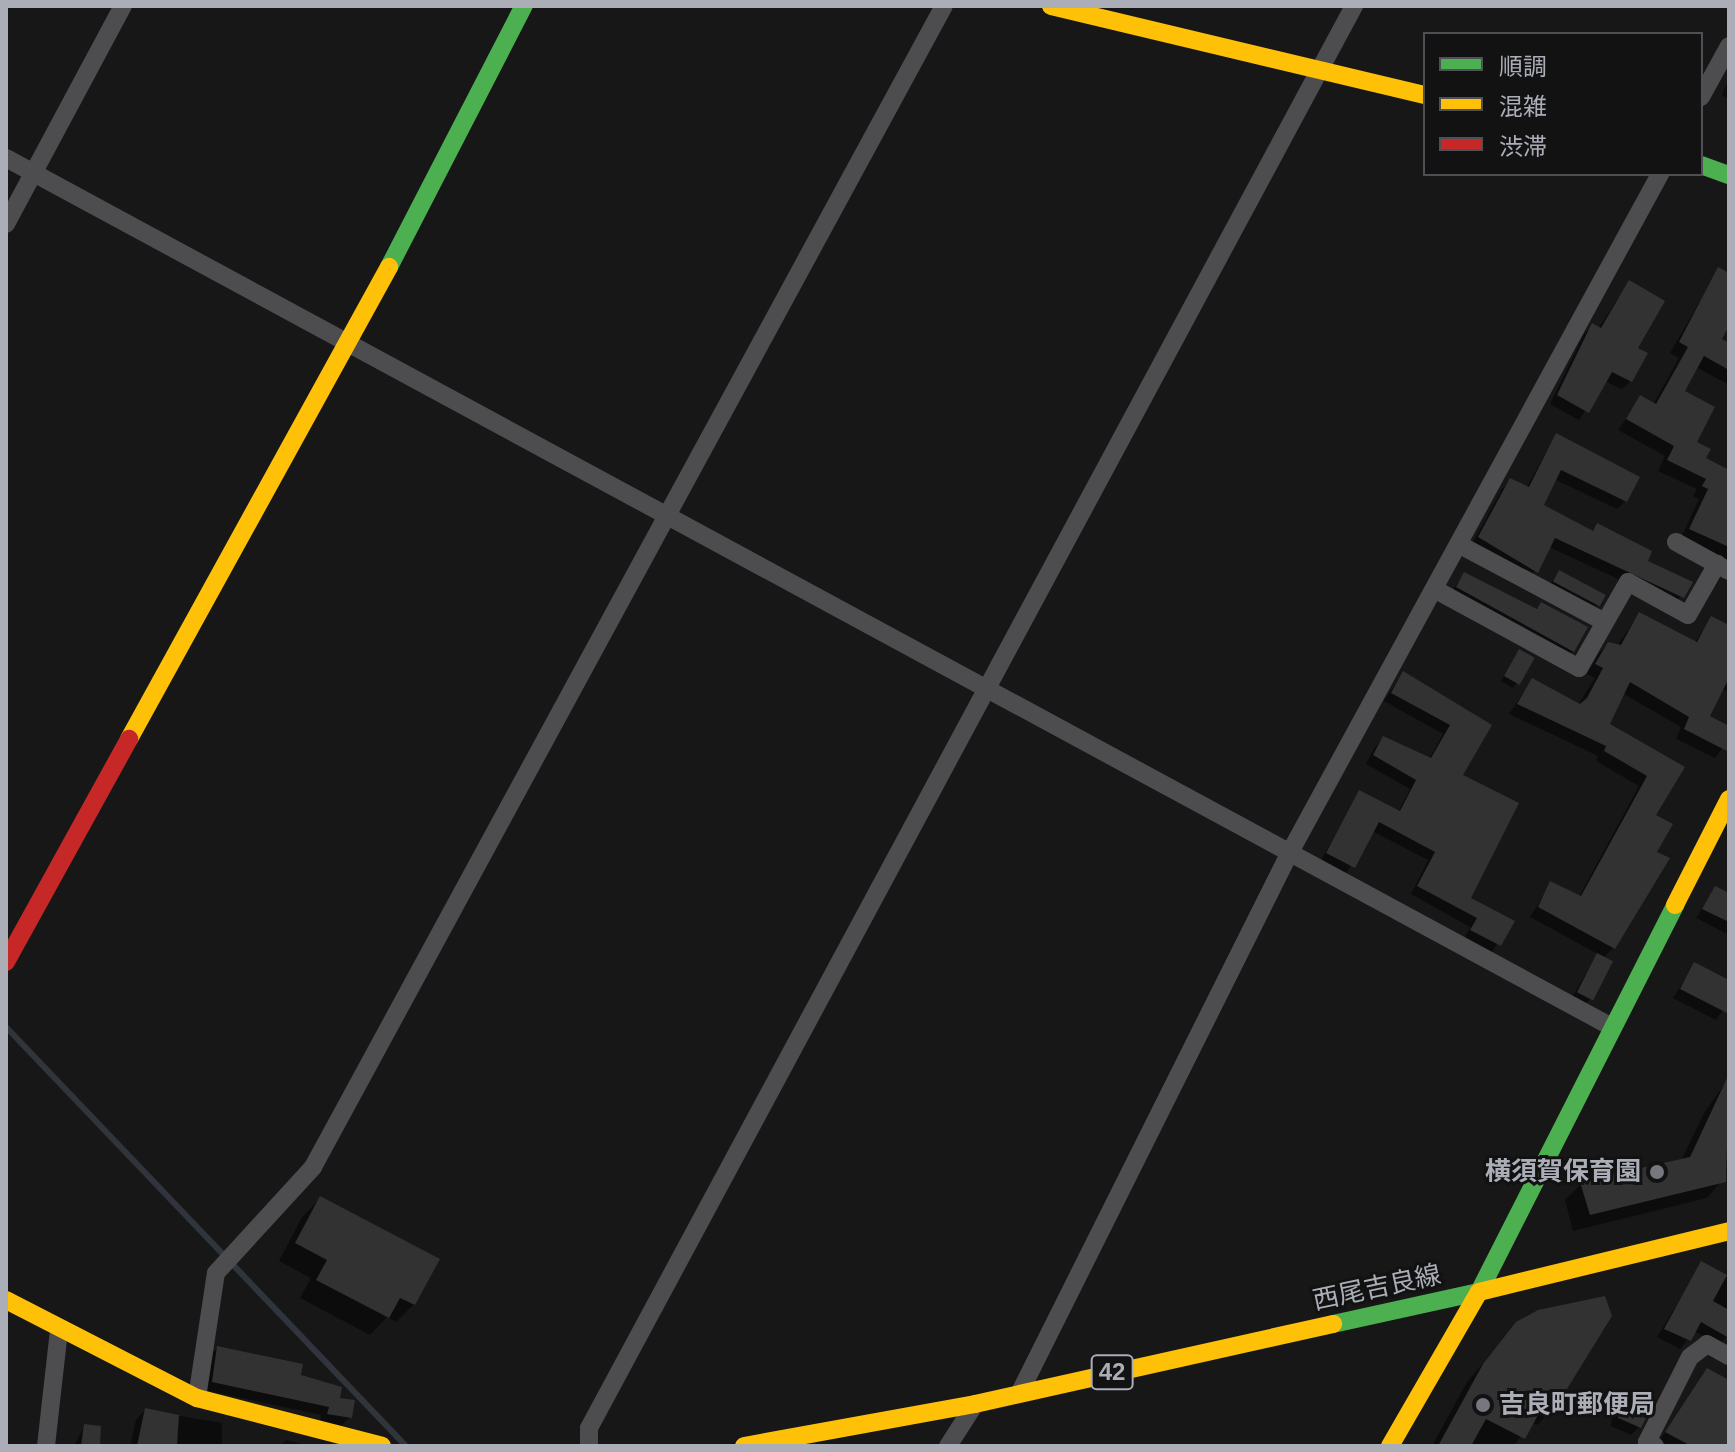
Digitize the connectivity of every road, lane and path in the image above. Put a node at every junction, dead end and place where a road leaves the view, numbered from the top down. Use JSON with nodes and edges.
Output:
{"nodes":[{"id":1,"x":123,"y":6,"type":"edge"},
{"id":2,"x":524,"y":6,"type":"edge"},
{"id":3,"x":944,"y":6,"type":"edge"},
{"id":4,"x":1051,"y":6,"type":"edge"},
{"id":5,"x":1354,"y":6,"type":"edge"},
{"id":6,"x":1729,"y":46,"type":"edge"},
{"id":7,"x":1320,"y":69,"type":"junction"},
{"id":8,"x":1703,"y":93,"type":"edge"},
{"id":9,"x":1423,"y":95,"type":"edge"},
{"id":10,"x":6,"y":158,"type":"edge"},
{"id":11,"x":1703,"y":166,"type":"edge"},
{"id":12,"x":35,"y":172,"type":"junction"},
{"id":13,"x":1729,"y":175,"type":"edge"},
{"id":14,"x":1659,"y":176,"type":"edge"},
{"id":15,"x":6,"y":224,"type":"edge"},
{"id":16,"x":349,"y":344,"type":"junction"},
{"id":17,"x":665,"y":518,"type":"junction"},
{"id":18,"x":1676,"y":542,"type":"dead end"},
{"id":19,"x":1460,"y":545,"type":"junction"},
{"id":20,"x":1723,"y":568,"type":"edge"},
{"id":21,"x":1436,"y":590,"type":"junction"},
{"id":22,"x":1605,"y":622,"type":"junction"},
{"id":23,"x":986,"y":687,"type":"junction"},
{"id":24,"x":1729,"y":799,"type":"edge"},
{"id":25,"x":1289,"y":854,"type":"junction"},
{"id":26,"x":6,"y":962,"type":"edge"},
{"id":27,"x":1612,"y":1027,"type":"junction"},
{"id":28,"x":1729,"y":1231,"type":"edge"},
{"id":29,"x":1479,"y":1292,"type":"junction"},
{"id":30,"x":6,"y":1300,"type":"edge"},
{"id":31,"x":59,"y":1331,"type":"junction"},
{"id":32,"x":1729,"y":1356,"type":"edge"},
{"id":33,"x":1020,"y":1392,"type":"junction"},
{"id":34,"x":197,"y":1398,"type":"junction"},
{"id":35,"x":975,"y":1404,"type":"junction"},
{"id":36,"x":46,"y":1446,"type":"edge"},
{"id":37,"x":382,"y":1446,"type":"edge"},
{"id":38,"x":589,"y":1446,"type":"edge"},
{"id":39,"x":744,"y":1446,"type":"edge"},
{"id":40,"x":948,"y":1446,"type":"edge"},
{"id":41,"x":1390,"y":1446,"type":"edge"},
{"id":42,"x":1655,"y":1446,"type":"edge"}],
"edges":[{"from":1,"to":12,"type":"street"},
{"from":2,"to":16,"type":"street"},
{"from":3,"to":17,"type":"street"},
{"from":4,"to":7,"type":"street"},
{"from":5,"to":7,"type":"street"},
{"from":6,"to":8,"type":"street"},
{"from":7,"to":9,"type":"street"},
{"from":7,"to":23,"type":"street"},
{"from":10,"to":12,"type":"street"},
{"from":11,"to":13,"type":"street"},
{"from":12,"to":15,"type":"street"},
{"from":12,"to":16,"type":"street"},
{"from":14,"to":19,"type":"street"},
{"from":16,"to":17,"type":"street"},
{"from":16,"to":26,"type":"street"},
{"from":17,"to":23,"type":"street"},
{"from":17,"to":34,"type":"street"},
{"from":18,"to":20,"type":"street"},
{"from":19,"to":21,"type":"street"},
{"from":19,"to":22,"type":"street"},
{"from":20,"to":22,"type":"street"},
{"from":21,"to":22,"type":"street"},
{"from":21,"to":25,"type":"street"},
{"from":23,"to":25,"type":"street"},
{"from":23,"to":38,"type":"street"},
{"from":24,"to":27,"type":"street","name":"西尾吉良線"},
{"from":25,"to":27,"type":"street"},
{"from":25,"to":33,"type":"street"},
{"from":27,"to":29,"type":"street","name":"西尾吉良線"},
{"from":28,"to":29,"type":"street"},
{"from":29,"to":33,"type":"street","name":"西尾吉良線","number":"42"},
{"from":29,"to":41,"type":"street"},
{"from":30,"to":31,"type":"street"},
{"from":31,"to":34,"type":"street"},
{"from":31,"to":36,"type":"street"},
{"from":32,"to":42,"type":"street"},
{"from":33,"to":35,"type":"street","name":"西尾吉良線","number":"42"},
{"from":34,"to":37,"type":"street"},
{"from":35,"to":39,"type":"street","name":"西尾吉良線","number":"42"},
{"from":35,"to":40,"type":"street"}]}
